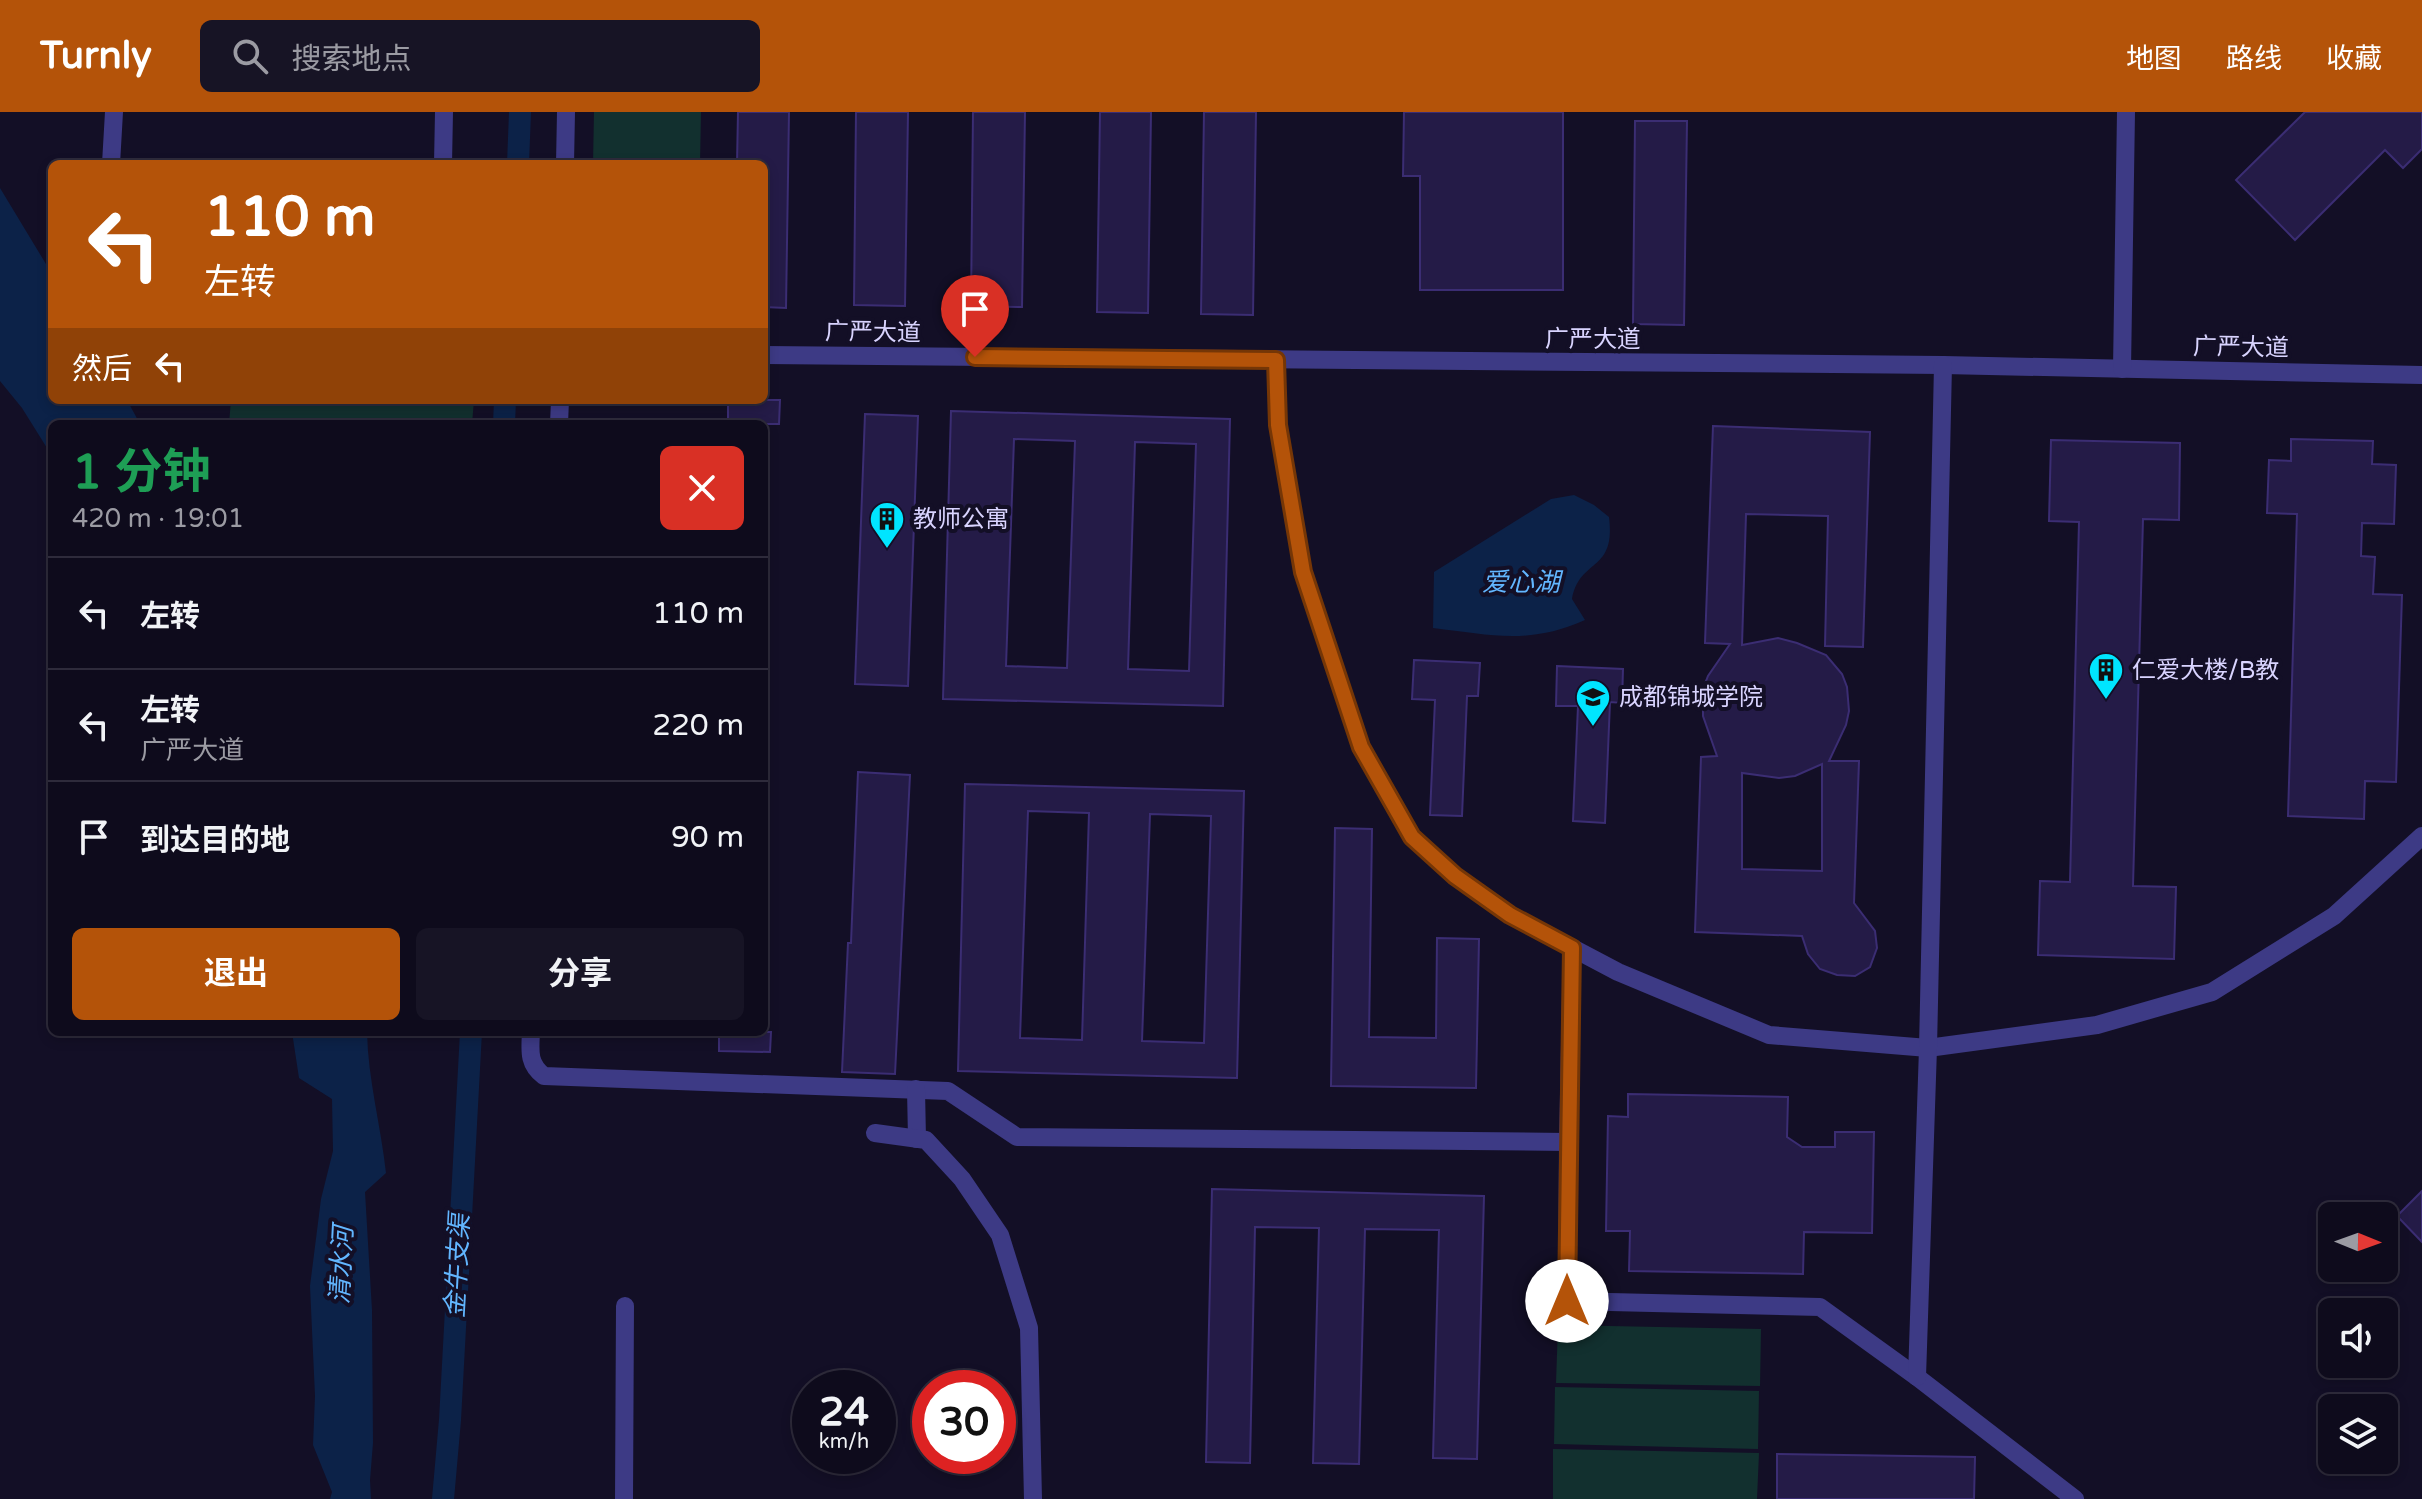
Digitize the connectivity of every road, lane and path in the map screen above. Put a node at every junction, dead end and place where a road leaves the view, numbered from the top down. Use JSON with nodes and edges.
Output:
{"nodes":[{"id":1,"x":114,"y":112,"type":"edge"},
{"id":2,"x":444,"y":112,"type":"edge"},
{"id":3,"x":566,"y":112,"type":"edge"},
{"id":4,"x":2126,"y":112,"type":"edge"},
{"id":5,"x":111,"y":160,"type":"edge"},
{"id":6,"x":443,"y":160,"type":"edge"},
{"id":7,"x":565,"y":160,"type":"edge"},
{"id":8,"x":768,"y":355,"type":"edge"},
{"id":9,"x":1276,"y":360,"type":"junction"},
{"id":10,"x":1943,"y":365,"type":"junction"},
{"id":11,"x":2122,"y":369,"type":"junction"},
{"id":12,"x":2422,"y":375,"type":"edge"},
{"id":13,"x":2422,"y":836,"type":"edge"},
{"id":14,"x":1572,"y":948,"type":"junction"},
{"id":15,"x":531,"y":1036,"type":"edge"},
{"id":16,"x":1928,"y":1048,"type":"junction"},
{"id":17,"x":916,"y":1089,"type":"junction"},
{"id":18,"x":875,"y":1133,"type":"dead end"},
{"id":19,"x":917,"y":1139,"type":"junction"},
{"id":20,"x":1568,"y":1142,"type":"junction"},
{"id":21,"x":625,"y":1306,"type":"dead end"},
{"id":22,"x":1917,"y":1377,"type":"junction"},
{"id":23,"x":624,"y":1499,"type":"edge"},
{"id":24,"x":1033,"y":1499,"type":"edge"},
{"id":25,"x":2075,"y":1499,"type":"edge"}],
"edges":[{"from":1,"to":5,"type":"street"},
{"from":2,"to":6,"type":"street"},
{"from":3,"to":7,"type":"street"},
{"from":4,"to":11,"type":"street"},
{"from":8,"to":9,"type":"street","name":"广严大道"},
{"from":9,"to":10,"type":"street","name":"广严大道"},
{"from":9,"to":14,"type":"street"},
{"from":10,"to":11,"type":"street","name":"广严大道"},
{"from":10,"to":16,"type":"street"},
{"from":11,"to":12,"type":"street","name":"广严大道"},
{"from":13,"to":16,"type":"street"},
{"from":14,"to":16,"type":"street"},
{"from":14,"to":20,"type":"street"},
{"from":15,"to":17,"type":"street"},
{"from":16,"to":22,"type":"street"},
{"from":17,"to":19,"type":"street"},
{"from":17,"to":20,"type":"street"},
{"from":18,"to":19,"type":"street"},
{"from":19,"to":24,"type":"street"},
{"from":20,"to":22,"type":"street"},
{"from":21,"to":23,"type":"street"},
{"from":22,"to":25,"type":"street"}]}
